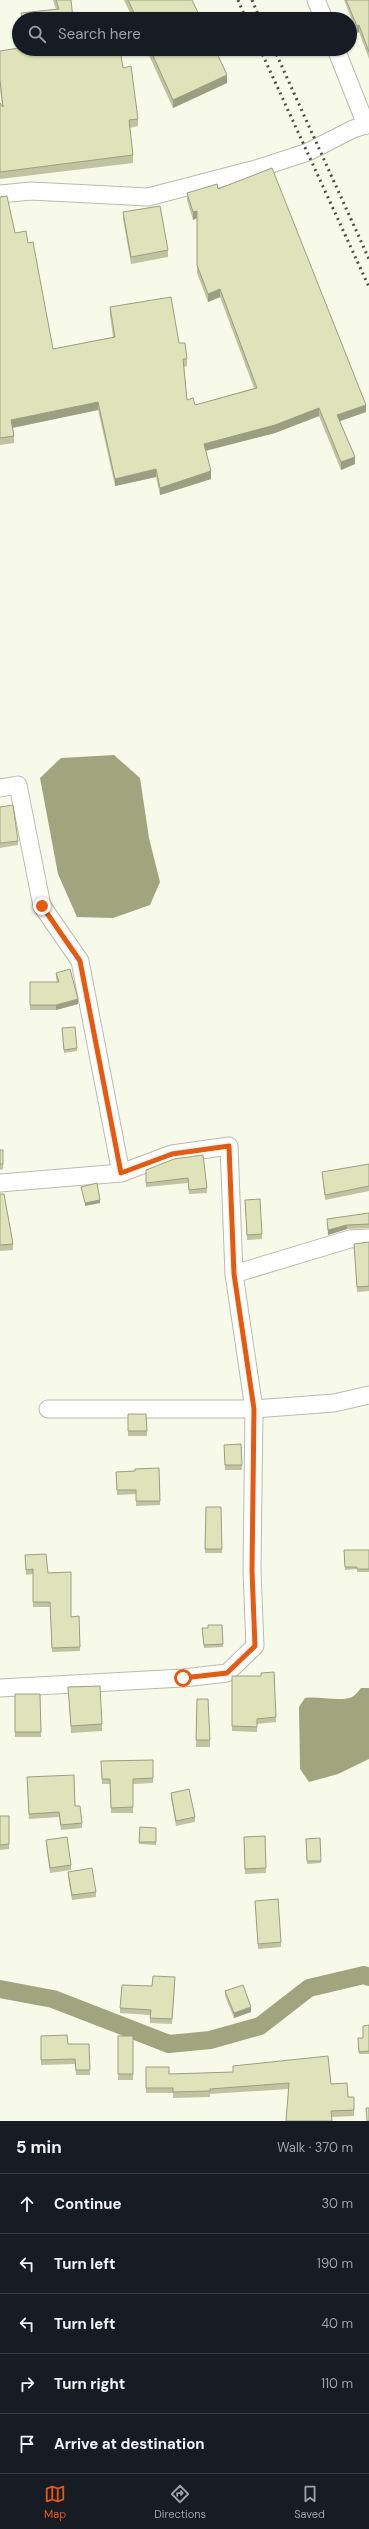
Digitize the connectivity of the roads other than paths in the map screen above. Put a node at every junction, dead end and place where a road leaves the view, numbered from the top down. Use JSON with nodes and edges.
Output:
{"nodes":[{"id":1,"x":316,"y":0,"type":"edge"},
{"id":2,"x":321,"y":12,"type":"edge"},
{"id":3,"x":339,"y":56,"type":"edge"},
{"id":4,"x":367,"y":124,"type":"edge"},
{"id":5,"x":0,"y":194,"type":"edge"},
{"id":6,"x":0,"y":788,"type":"edge"},
{"id":7,"x":121,"y":1173,"type":"junction"},
{"id":8,"x":0,"y":1183,"type":"edge"},
{"id":9,"x":369,"y":1238,"type":"edge"},
{"id":10,"x":234,"y":1274,"type":"junction"},
{"id":11,"x":369,"y":1395,"type":"edge"},
{"id":12,"x":48,"y":1409,"type":"dead end"},
{"id":13,"x":254,"y":1409,"type":"junction"},
{"id":14,"x":0,"y":1688,"type":"edge"}],
"edges":[{"from":1,"to":2,"type":"street"},
{"from":3,"to":4,"type":"street"},
{"from":4,"to":5,"type":"street"},
{"from":6,"to":7,"type":"street"},
{"from":7,"to":8,"type":"street"},
{"from":7,"to":10,"type":"street"},
{"from":9,"to":10,"type":"street"},
{"from":10,"to":13,"type":"street"},
{"from":11,"to":13,"type":"street"},
{"from":12,"to":13,"type":"street"},
{"from":13,"to":14,"type":"street"}]}
